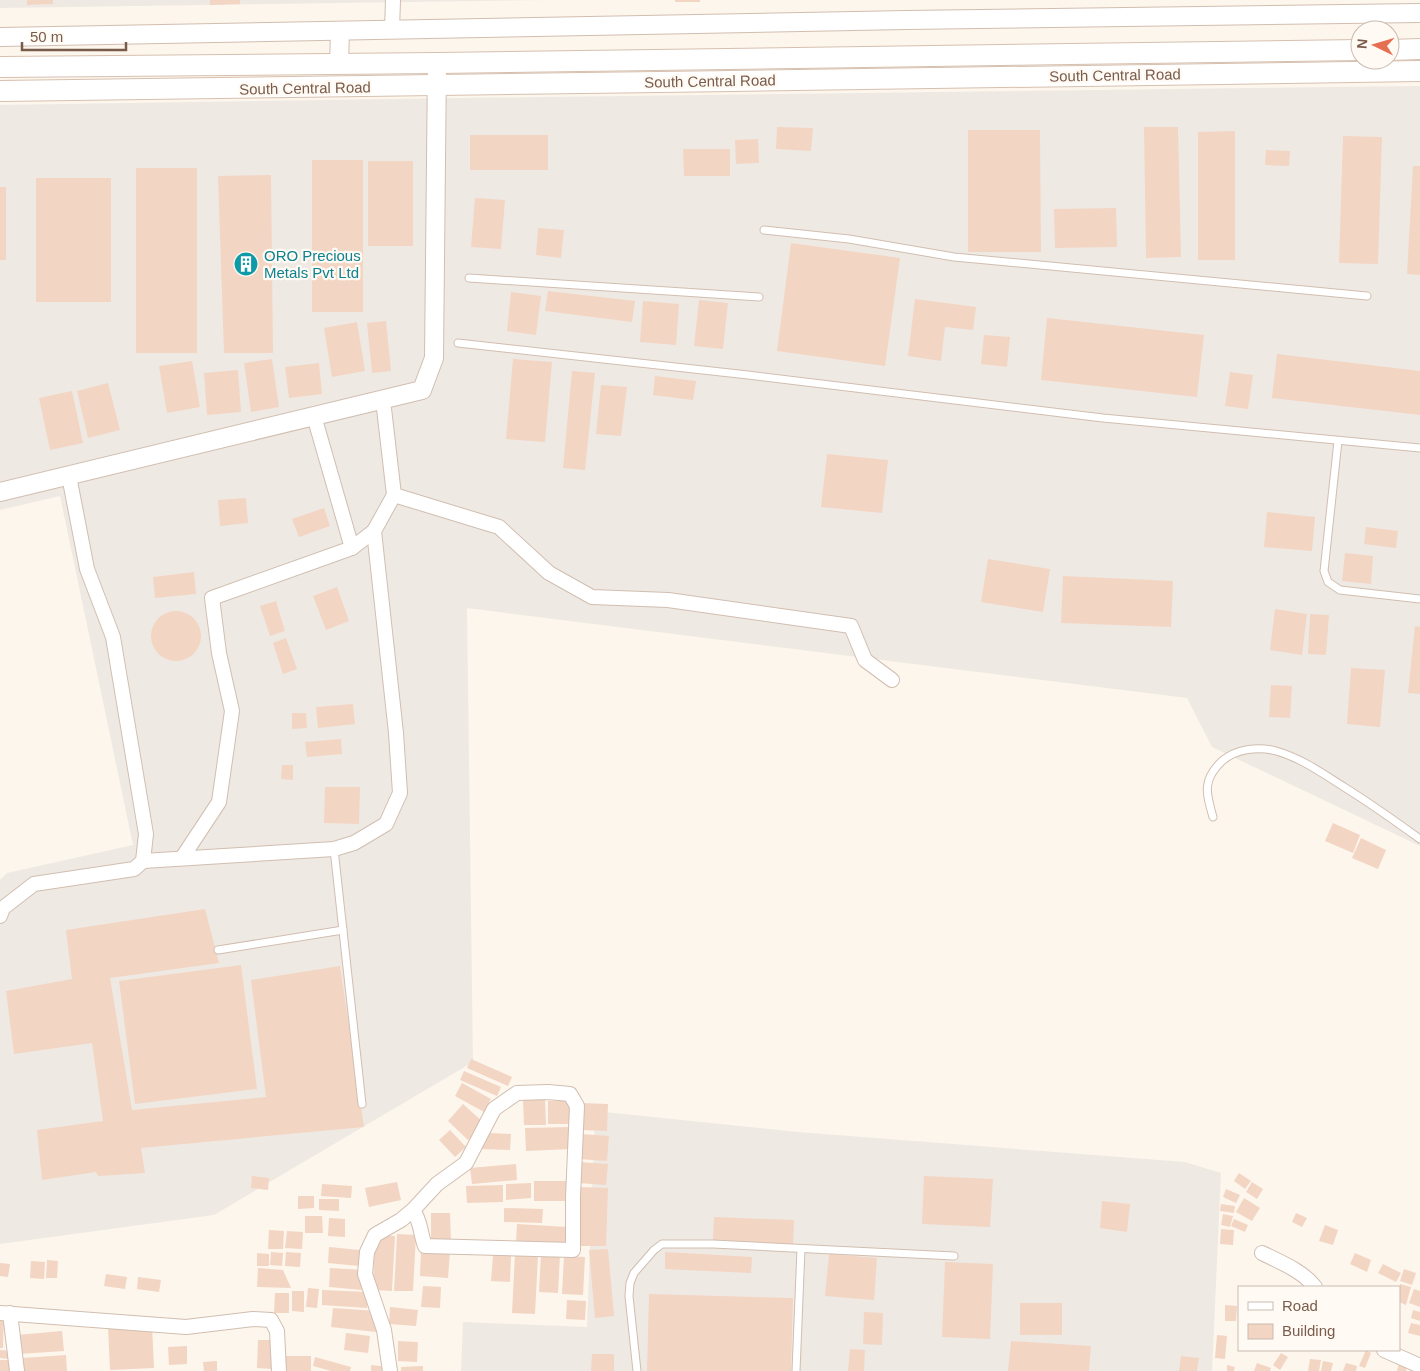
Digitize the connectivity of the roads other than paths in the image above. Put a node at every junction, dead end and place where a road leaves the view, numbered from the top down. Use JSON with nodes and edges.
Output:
{"nodes":[{"id":1,"x":393,"y":0,"type":"edge"},
{"id":2,"x":1420,"y":13,"type":"edge"},
{"id":3,"x":392,"y":30,"type":"junction"},
{"id":4,"x":340,"y":31,"type":"junction"},
{"id":5,"x":0,"y":38,"type":"edge"},
{"id":6,"x":1420,"y":49,"type":"edge"},
{"id":7,"x":1350,"y":50,"type":"edge"},
{"id":8,"x":1400,"y":50,"type":"edge"},
{"id":9,"x":996,"y":54,"type":"junction"},
{"id":10,"x":437,"y":63,"type":"junction"},
{"id":11,"x":339,"y":64,"type":"junction"},
{"id":12,"x":0,"y":67,"type":"edge"},
{"id":13,"x":1420,"y":71,"type":"edge"},
{"id":14,"x":996,"y":77,"type":"junction"},
{"id":15,"x":438,"y":87,"type":"junction"},
{"id":16,"x":0,"y":91,"type":"edge"},
{"id":17,"x":764,"y":230,"type":"dead end"},
{"id":18,"x":469,"y":278,"type":"dead end"},
{"id":19,"x":1367,"y":296,"type":"dead end"},
{"id":20,"x":759,"y":297,"type":"dead end"},
{"id":21,"x":458,"y":343,"type":"dead end"},
{"id":22,"x":383,"y":400,"type":"junction"},
{"id":23,"x":314,"y":416,"type":"junction"},
{"id":24,"x":1338,"y":441,"type":"junction"},
{"id":25,"x":1420,"y":448,"type":"edge"},
{"id":26,"x":69,"y":476,"type":"junction"},
{"id":27,"x":0,"y":492,"type":"edge"},
{"id":28,"x":394,"y":495,"type":"junction"},
{"id":29,"x":374,"y":531,"type":"junction"},
{"id":30,"x":352,"y":548,"type":"junction"},
{"id":31,"x":1420,"y":599,"type":"edge"},
{"id":32,"x":892,"y":680,"type":"dead end"},
{"id":33,"x":1213,"y":816,"type":"dead end"},
{"id":34,"x":1420,"y":839,"type":"edge"},
{"id":35,"x":334,"y":849,"type":"junction"},
{"id":36,"x":182,"y":858,"type":"junction"},
{"id":37,"x":143,"y":861,"type":"junction"},
{"id":38,"x":0,"y":916,"type":"edge"},
{"id":39,"x":343,"y":930,"type":"junction"},
{"id":40,"x":218,"y":950,"type":"dead end"},
{"id":41,"x":362,"y":1104,"type":"dead end"},
{"id":42,"x":413,"y":1210,"type":"junction"},
{"id":43,"x":801,"y":1249,"type":"junction"},
{"id":44,"x":1262,"y":1253,"type":"dead end"},
{"id":45,"x":954,"y":1256,"type":"dead end"},
{"id":46,"x":1314,"y":1286,"type":"edge"},
{"id":47,"x":5,"y":1313,"type":"edge"},
{"id":48,"x":1386,"y":1351,"type":"edge"},
{"id":49,"x":1420,"y":1366,"type":"edge"},
{"id":50,"x":17,"y":1371,"type":"edge"},
{"id":51,"x":279,"y":1371,"type":"edge"},
{"id":52,"x":390,"y":1371,"type":"edge"},
{"id":53,"x":637,"y":1371,"type":"edge"},
{"id":54,"x":796,"y":1371,"type":"edge"}],
"edges":[{"from":1,"to":3,"type":"street"},
{"from":2,"to":3,"type":"street"},
{"from":3,"to":4,"type":"street"},
{"from":4,"to":5,"type":"street"},
{"from":4,"to":11,"type":"street"},
{"from":6,"to":8,"type":"main road"},
{"from":7,"to":9,"type":"main road","name":"South Central Road"},
{"from":9,"to":10,"type":"main road","name":"South Central Road"},
{"from":9,"to":14,"type":"main road"},
{"from":10,"to":11,"type":"main road","name":"South Central Road"},
{"from":10,"to":15,"type":"street"},
{"from":11,"to":12,"type":"main road","name":"South Central Road"},
{"from":13,"to":14,"type":"main road","name":"South Central Road"},
{"from":14,"to":15,"type":"main road","name":"South Central Road"},
{"from":15,"to":16,"type":"main road","name":"South Central Road"},
{"from":15,"to":22,"type":"street"},
{"from":17,"to":19,"type":"lane"},
{"from":18,"to":20,"type":"lane"},
{"from":21,"to":24,"type":"lane"},
{"from":22,"to":23,"type":"street"},
{"from":22,"to":28,"type":"street"},
{"from":23,"to":26,"type":"street"},
{"from":23,"to":30,"type":"street"},
{"from":24,"to":25,"type":"lane"},
{"from":24,"to":31,"type":"lane"},
{"from":26,"to":27,"type":"street"},
{"from":26,"to":37,"type":"street"},
{"from":28,"to":29,"type":"street"},
{"from":28,"to":32,"type":"street"},
{"from":29,"to":30,"type":"street"},
{"from":29,"to":35,"type":"street"},
{"from":30,"to":36,"type":"street"},
{"from":33,"to":34,"type":"lane"},
{"from":35,"to":36,"type":"street"},
{"from":35,"to":39,"type":"lane"},
{"from":36,"to":37,"type":"street"},
{"from":37,"to":38,"type":"street"},
{"from":39,"to":40,"type":"lane"},
{"from":39,"to":41,"type":"lane"},
{"from":42,"to":42,"type":"street"},
{"from":42,"to":52,"type":"street"},
{"from":43,"to":45,"type":"lane"},
{"from":43,"to":53,"type":"lane"},
{"from":43,"to":54,"type":"lane"},
{"from":44,"to":46,"type":"street"},
{"from":47,"to":50,"type":"street"},
{"from":47,"to":51,"type":"street"},
{"from":48,"to":49,"type":"street"}]}
